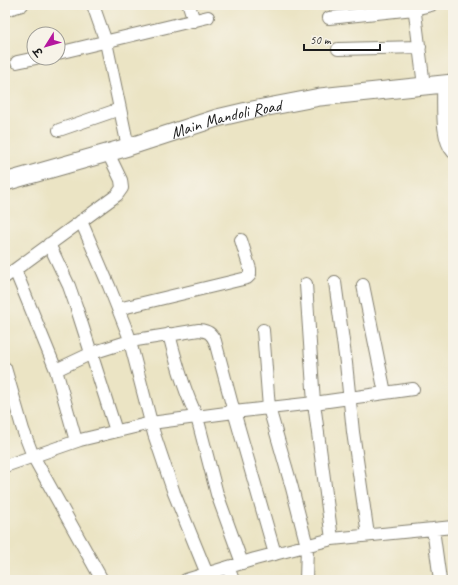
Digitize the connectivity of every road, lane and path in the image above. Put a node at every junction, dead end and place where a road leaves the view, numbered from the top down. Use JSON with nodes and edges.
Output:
{"nodes":[{"id":1,"x":22,"y":5,"type":"edge"},
{"id":2,"x":93,"y":5,"type":"edge"},
{"id":3,"x":189,"y":5,"type":"edge"},
{"id":4,"x":431,"y":5,"type":"edge"},
{"id":5,"x":414,"y":7,"type":"edge"},
{"id":6,"x":5,"y":10,"type":"edge"},
{"id":7,"x":208,"y":17,"type":"dead end"},
{"id":8,"x":329,"y":18,"type":"dead end"},
{"id":9,"x":194,"y":21,"type":"junction"},
{"id":10,"x":106,"y":42,"type":"junction"},
{"id":11,"x":420,"y":47,"type":"junction"},
{"id":12,"x":338,"y":49,"type":"dead end"},
{"id":13,"x":66,"y":51,"type":"edge"},
{"id":14,"x":26,"y":60,"type":"edge"},
{"id":15,"x":17,"y":62,"type":"dead end"},
{"id":16,"x":448,"y":84,"type":"edge"},
{"id":17,"x":424,"y":86,"type":"junction"},
{"id":18,"x":120,"y":110,"type":"junction"},
{"id":19,"x":59,"y":130,"type":"dead end"},
{"id":20,"x":128,"y":147,"type":"junction"},
{"id":21,"x":453,"y":152,"type":"edge"},
{"id":22,"x":108,"y":153,"type":"junction"},
{"id":23,"x":5,"y":182,"type":"edge"},
{"id":24,"x":81,"y":221,"type":"junction"},
{"id":25,"x":241,"y":240,"type":"dead end"},
{"id":26,"x":49,"y":244,"type":"junction"},
{"id":27,"x":10,"y":274,"type":"edge"},
{"id":28,"x":334,"y":282,"type":"dead end"},
{"id":29,"x":306,"y":284,"type":"dead end"},
{"id":30,"x":363,"y":285,"type":"dead end"},
{"id":31,"x":118,"y":309,"type":"junction"},
{"id":32,"x":263,"y":330,"type":"dead end"},
{"id":33,"x":169,"y":334,"type":"junction"},
{"id":34,"x":130,"y":341,"type":"junction"},
{"id":35,"x":92,"y":353,"type":"junction"},
{"id":36,"x":5,"y":368,"type":"edge"},
{"id":37,"x":56,"y":370,"type":"junction"},
{"id":38,"x":413,"y":389,"type":"dead end"},
{"id":39,"x":384,"y":393,"type":"junction"},
{"id":40,"x":349,"y":398,"type":"junction"},
{"id":41,"x":314,"y":403,"type":"junction"},
{"id":42,"x":269,"y":408,"type":"junction"},
{"id":43,"x":234,"y":412,"type":"junction"},
{"id":44,"x":197,"y":417,"type":"junction"},
{"id":45,"x":151,"y":423,"type":"junction"},
{"id":46,"x":116,"y":431,"type":"junction"},
{"id":47,"x":76,"y":441,"type":"junction"},
{"id":48,"x":33,"y":456,"type":"junction"},
{"id":49,"x":5,"y":466,"type":"edge"},
{"id":50,"x":453,"y":527,"type":"edge"},
{"id":51,"x":433,"y":529,"type":"junction"},
{"id":52,"x":368,"y":535,"type":"junction"},
{"id":53,"x":332,"y":539,"type":"junction"},
{"id":54,"x":307,"y":546,"type":"junction"},
{"id":55,"x":275,"y":554,"type":"junction"},
{"id":56,"x":242,"y":563,"type":"junction"},
{"id":57,"x":228,"y":567,"type":"junction"},
{"id":58,"x":207,"y":574,"type":"junction"},
{"id":59,"x":102,"y":580,"type":"edge"},
{"id":60,"x":186,"y":580,"type":"edge"},
{"id":61,"x":233,"y":580,"type":"edge"},
{"id":62,"x":306,"y":580,"type":"edge"},
{"id":63,"x":440,"y":580,"type":"edge"}],
"edges":[{"from":1,"to":6,"type":"street"},
{"from":2,"to":10,"type":"street"},
{"from":3,"to":9,"type":"street"},
{"from":4,"to":5,"type":"street"},
{"from":5,"to":8,"type":"street"},
{"from":5,"to":11,"type":"street"},
{"from":7,"to":9,"type":"street"},
{"from":9,"to":10,"type":"street"},
{"from":10,"to":13,"type":"street"},
{"from":10,"to":18,"type":"street"},
{"from":11,"to":12,"type":"street"},
{"from":11,"to":17,"type":"street"},
{"from":14,"to":15,"type":"street"},
{"from":16,"to":17,"type":"street","name":"Main Mandoli Road"},
{"from":16,"to":21,"type":"street"},
{"from":17,"to":20,"type":"street","name":"Main Mandoli Road"},
{"from":18,"to":19,"type":"street"},
{"from":18,"to":20,"type":"street"},
{"from":20,"to":22,"type":"street","name":"Main Mandoli Road"},
{"from":22,"to":23,"type":"street","name":"Main Mandoli Road"},
{"from":22,"to":24,"type":"street"},
{"from":24,"to":26,"type":"street"},
{"from":24,"to":31,"type":"street"},
{"from":25,"to":31,"type":"street"},
{"from":26,"to":27,"type":"street"},
{"from":26,"to":35,"type":"street"},
{"from":27,"to":37,"type":"street"},
{"from":28,"to":40,"type":"street"},
{"from":29,"to":41,"type":"street"},
{"from":30,"to":39,"type":"street"},
{"from":31,"to":34,"type":"street"},
{"from":32,"to":42,"type":"street"},
{"from":33,"to":34,"type":"street"},
{"from":33,"to":43,"type":"street"},
{"from":33,"to":44,"type":"street"},
{"from":34,"to":35,"type":"street"},
{"from":34,"to":45,"type":"street"},
{"from":35,"to":37,"type":"street"},
{"from":35,"to":46,"type":"street"},
{"from":36,"to":48,"type":"street"},
{"from":37,"to":47,"type":"street"},
{"from":38,"to":39,"type":"street"},
{"from":39,"to":40,"type":"street"},
{"from":40,"to":41,"type":"street"},
{"from":40,"to":52,"type":"street"},
{"from":41,"to":42,"type":"street"},
{"from":41,"to":53,"type":"street"},
{"from":42,"to":43,"type":"street"},
{"from":42,"to":54,"type":"street"},
{"from":43,"to":44,"type":"street"},
{"from":43,"to":55,"type":"street"},
{"from":44,"to":45,"type":"street"},
{"from":44,"to":56,"type":"street"},
{"from":45,"to":46,"type":"street"},
{"from":45,"to":58,"type":"street"},
{"from":46,"to":47,"type":"street"},
{"from":47,"to":48,"type":"street"},
{"from":48,"to":49,"type":"street"},
{"from":48,"to":59,"type":"street"},
{"from":50,"to":51,"type":"street"},
{"from":51,"to":52,"type":"street"},
{"from":51,"to":63,"type":"street"},
{"from":52,"to":53,"type":"street"},
{"from":53,"to":54,"type":"street"},
{"from":54,"to":55,"type":"street"},
{"from":54,"to":62,"type":"street"},
{"from":55,"to":56,"type":"street"},
{"from":56,"to":57,"type":"street"},
{"from":57,"to":58,"type":"street"},
{"from":57,"to":61,"type":"street"},
{"from":58,"to":60,"type":"street"}]}
